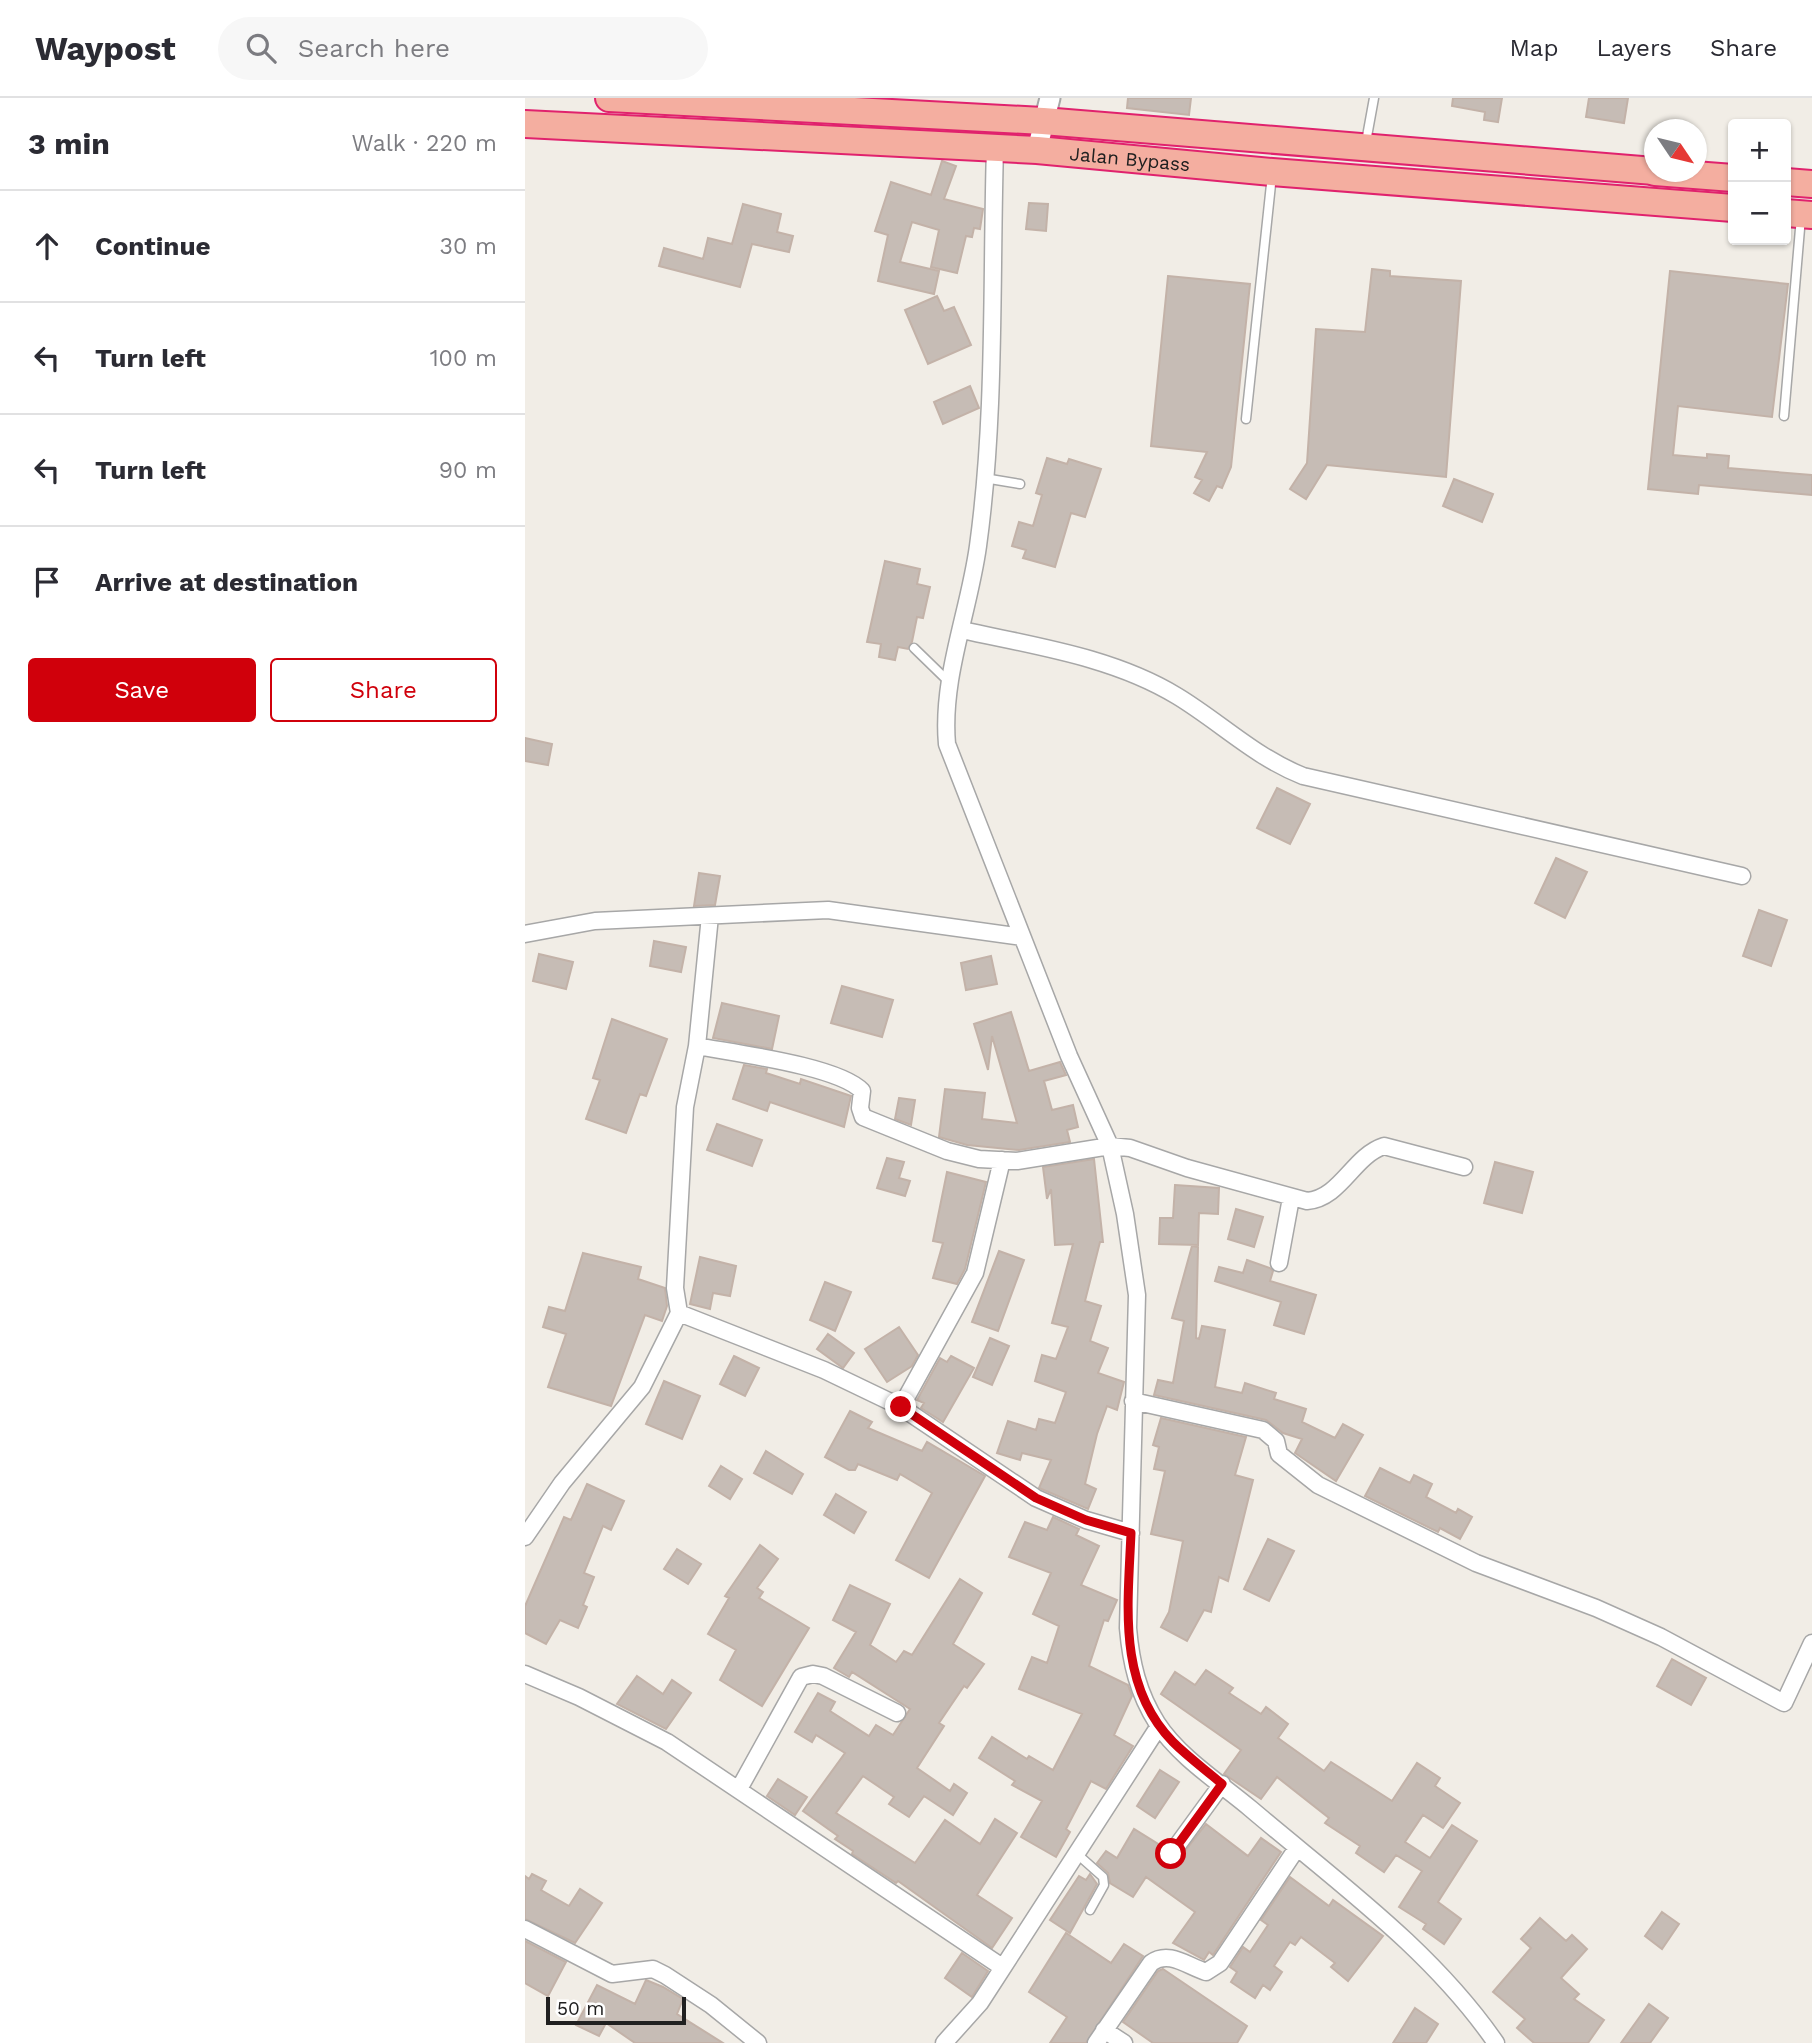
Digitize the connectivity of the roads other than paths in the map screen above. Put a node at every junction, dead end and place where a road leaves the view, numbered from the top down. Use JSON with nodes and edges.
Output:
{"nodes":[{"id":1,"x":609,"y":98,"type":"edge"},
{"id":2,"x":1374,"y":98,"type":"edge"},
{"id":3,"x":889,"y":106,"type":"edge"},
{"id":4,"x":1046,"y":109,"type":"edge"},
{"id":5,"x":525,"y":124,"type":"edge"},
{"id":6,"x":995,"y":148,"type":"junction"},
{"id":7,"x":1365,"y":149,"type":"junction"},
{"id":8,"x":1037,"y":150,"type":"junction"},
{"id":9,"x":1644,"y":171,"type":"edge"},
{"id":10,"x":1272,"y":172,"type":"junction"},
{"id":11,"x":1707,"y":176,"type":"edge"},
{"id":12,"x":1728,"y":178,"type":"edge"},
{"id":13,"x":1791,"y":182,"type":"edge"},
{"id":14,"x":1812,"y":184,"type":"edge"},
{"id":15,"x":1728,"y":208,"type":"edge"},
{"id":16,"x":1800,"y":214,"type":"edge"},
{"id":17,"x":1784,"y":416,"type":"dead end"},
{"id":18,"x":1246,"y":419,"type":"dead end"},
{"id":19,"x":984,"y":478,"type":"junction"},
{"id":20,"x":1020,"y":484,"type":"dead end"},
{"id":21,"x":962,"y":630,"type":"junction"},
{"id":22,"x":914,"y":648,"type":"dead end"},
{"id":23,"x":949,"y":682,"type":"junction"},
{"id":24,"x":1742,"y":876,"type":"dead end"},
{"id":25,"x":710,"y":916,"type":"junction"},
{"id":26,"x":525,"y":934,"type":"edge"},
{"id":27,"x":1023,"y":937,"type":"junction"},
{"id":28,"x":697,"y":1045,"type":"junction"},
{"id":29,"x":1109,"y":1146,"type":"junction"},
{"id":30,"x":1002,"y":1160,"type":"junction"},
{"id":31,"x":1465,"y":1167,"type":"dead end"},
{"id":32,"x":1291,"y":1198,"type":"junction"},
{"id":33,"x":1279,"y":1263,"type":"dead end"},
{"id":34,"x":679,"y":1313,"type":"junction"},
{"id":35,"x":1133,"y":1401,"type":"junction"},
{"id":36,"x":901,"y":1407,"type":"junction"},
{"id":37,"x":1131,"y":1533,"type":"junction"},
{"id":38,"x":525,"y":1537,"type":"edge"},
{"id":39,"x":1812,"y":1643,"type":"edge"},
{"id":40,"x":525,"y":1674,"type":"edge"},
{"id":41,"x":897,"y":1713,"type":"dead end"},
{"id":42,"x":1159,"y":1726,"type":"junction"},
{"id":43,"x":1222,"y":1784,"type":"junction"},
{"id":44,"x":739,"y":1789,"type":"junction"},
{"id":45,"x":1297,"y":1848,"type":"junction"},
{"id":46,"x":1076,"y":1853,"type":"junction"},
{"id":47,"x":1171,"y":1854,"type":"dead end"},
{"id":48,"x":1090,"y":1910,"type":"dead end"},
{"id":49,"x":525,"y":1928,"type":"edge"},
{"id":50,"x":1002,"y":1967,"type":"junction"},
{"id":51,"x":1100,"y":2037,"type":"edge"},
{"id":52,"x":758,"y":2043,"type":"edge"},
{"id":53,"x":944,"y":2043,"type":"edge"},
{"id":54,"x":1124,"y":2043,"type":"edge"},
{"id":55,"x":1496,"y":2043,"type":"edge"}],
"edges":[{"from":1,"to":3,"type":"highway","name":"Jalan Bypass"},
{"from":2,"to":7,"type":"lane"},
{"from":3,"to":4,"type":"highway","name":"Jalan Bypass"},
{"from":4,"to":7,"type":"highway","name":"Jalan Bypass"},
{"from":4,"to":8,"type":"street"},
{"from":5,"to":6,"type":"highway","name":"Jalan Bypass"},
{"from":6,"to":8,"type":"highway","name":"Jalan Bypass"},
{"from":6,"to":19,"type":"street"},
{"from":7,"to":9,"type":"highway","name":"Jalan Bypass"},
{"from":8,"to":10,"type":"highway","name":"Jalan Bypass"},
{"from":10,"to":15,"type":"highway","name":"Jalan Bypass"},
{"from":10,"to":18,"type":"lane"},
{"from":11,"to":12,"type":"highway","name":"Jalan Bypass"},
{"from":13,"to":14,"type":"highway"},
{"from":16,"to":17,"type":"lane"},
{"from":19,"to":20,"type":"lane"},
{"from":19,"to":21,"type":"street"},
{"from":21,"to":23,"type":"street"},
{"from":21,"to":24,"type":"street"},
{"from":22,"to":23,"type":"lane"},
{"from":23,"to":27,"type":"street"},
{"from":25,"to":26,"type":"street"},
{"from":25,"to":27,"type":"street"},
{"from":25,"to":28,"type":"street"},
{"from":27,"to":29,"type":"street"},
{"from":28,"to":30,"type":"street"},
{"from":28,"to":34,"type":"street"},
{"from":29,"to":30,"type":"street"},
{"from":29,"to":32,"type":"street"},
{"from":29,"to":35,"type":"street"},
{"from":30,"to":36,"type":"street"},
{"from":31,"to":32,"type":"street"},
{"from":32,"to":33,"type":"street"},
{"from":34,"to":36,"type":"street"},
{"from":34,"to":38,"type":"street"},
{"from":35,"to":37,"type":"street"},
{"from":35,"to":39,"type":"street"},
{"from":36,"to":37,"type":"street"},
{"from":37,"to":42,"type":"street"},
{"from":40,"to":44,"type":"street"},
{"from":41,"to":44,"type":"street"},
{"from":42,"to":43,"type":"street"},
{"from":42,"to":46,"type":"street"},
{"from":43,"to":45,"type":"street"},
{"from":43,"to":47,"type":"street"},
{"from":44,"to":50,"type":"street"},
{"from":45,"to":51,"type":"street"},
{"from":45,"to":55,"type":"street"},
{"from":46,"to":48,"type":"lane"},
{"from":46,"to":50,"type":"street"},
{"from":49,"to":52,"type":"street"},
{"from":50,"to":53,"type":"street"},
{"from":51,"to":54,"type":"street"}]}
